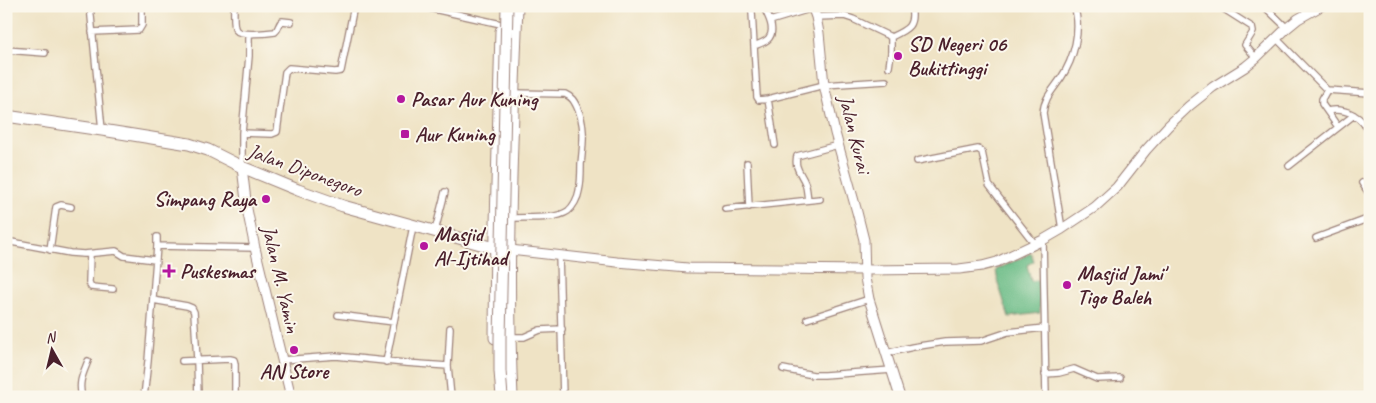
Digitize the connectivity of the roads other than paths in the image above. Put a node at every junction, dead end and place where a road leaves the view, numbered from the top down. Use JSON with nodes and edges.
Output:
{"nodes":[{"id":1,"x":90,"y":6,"type":"edge"},
{"id":2,"x":142,"y":6,"type":"edge"},
{"id":3,"x":234,"y":6,"type":"edge"},
{"id":4,"x":354,"y":6,"type":"edge"},
{"id":5,"x":420,"y":6,"type":"edge"},
{"id":6,"x":502,"y":6,"type":"edge"},
{"id":7,"x":507,"y":6,"type":"edge"},
{"id":8,"x":511,"y":6,"type":"edge"},
{"id":9,"x":517,"y":6,"type":"edge"},
{"id":10,"x":763,"y":6,"type":"edge"},
{"id":11,"x":911,"y":6,"type":"edge"},
{"id":12,"x":1074,"y":6,"type":"edge"},
{"id":13,"x":1219,"y":6,"type":"edge"},
{"id":14,"x":1264,"y":6,"type":"edge"},
{"id":15,"x":1321,"y":6,"type":"edge"},
{"id":16,"x":752,"y":7,"type":"edge"},
{"id":17,"x":812,"y":7,"type":"edge"},
{"id":18,"x":1305,"y":10,"type":"edge"},
{"id":19,"x":816,"y":17,"type":"junction"},
{"id":20,"x":770,"y":21,"type":"junction"},
{"id":21,"x":291,"y":22,"type":"dead end"},
{"id":22,"x":501,"y":24,"type":"junction"},
{"id":23,"x":1287,"y":28,"type":"junction"},
{"id":24,"x":92,"y":32,"type":"junction"},
{"id":25,"x":249,"y":34,"type":"junction"},
{"id":26,"x":891,"y":37,"type":"junction"},
{"id":27,"x":1276,"y":38,"type":"junction"},
{"id":28,"x":754,"y":46,"type":"junction"},
{"id":29,"x":6,"y":50,"type":"edge"},
{"id":30,"x":45,"y":53,"type":"dead end"},
{"id":31,"x":1256,"y":58,"type":"junction"},
{"id":32,"x":889,"y":67,"type":"dead end"},
{"id":33,"x":886,"y":80,"type":"dead end"},
{"id":34,"x":824,"y":85,"type":"junction"},
{"id":35,"x":1328,"y":90,"type":"junction"},
{"id":36,"x":513,"y":93,"type":"junction"},
{"id":37,"x":1370,"y":93,"type":"edge"},
{"id":38,"x":768,"y":99,"type":"junction"},
{"id":39,"x":1326,"y":111,"type":"junction"},
{"id":40,"x":1354,"y":115,"type":"junction"},
{"id":41,"x":6,"y":116,"type":"edge"},
{"id":42,"x":1338,"y":128,"type":"junction"},
{"id":43,"x":102,"y":130,"type":"junction"},
{"id":44,"x":242,"y":133,"type":"junction"},
{"id":45,"x":1370,"y":134,"type":"edge"},
{"id":46,"x":775,"y":145,"type":"dead end"},
{"id":47,"x":838,"y":145,"type":"junction"},
{"id":48,"x":498,"y":161,"type":"junction"},
{"id":49,"x":917,"y":161,"type":"dead end"},
{"id":50,"x":512,"y":162,"type":"junction"},
{"id":51,"x":747,"y":163,"type":"dead end"},
{"id":52,"x":1290,"y":166,"type":"dead end"},
{"id":53,"x":242,"y":167,"type":"junction"},
{"id":54,"x":1362,"y":183,"type":"dead end"},
{"id":55,"x":445,"y":192,"type":"dead end"},
{"id":56,"x":1370,"y":195,"type":"edge"},
{"id":57,"x":820,"y":199,"type":"dead end"},
{"id":58,"x":808,"y":200,"type":"junction"},
{"id":59,"x":72,"y":207,"type":"dead end"},
{"id":60,"x":749,"y":207,"type":"junction"},
{"id":61,"x":725,"y":210,"type":"dead end"},
{"id":62,"x":511,"y":218,"type":"junction"},
{"id":63,"x":1370,"y":218,"type":"edge"},
{"id":64,"x":413,"y":226,"type":"junction"},
{"id":65,"x":1062,"y":229,"type":"junction"},
{"id":66,"x":435,"y":231,"type":"junction"},
{"id":67,"x":157,"y":237,"type":"dead end"},
{"id":68,"x":1316,"y":238,"type":"dead end"},
{"id":69,"x":6,"y":241,"type":"edge"},
{"id":70,"x":1039,"y":242,"type":"junction"},
{"id":71,"x":157,"y":246,"type":"junction"},
{"id":72,"x":255,"y":248,"type":"junction"},
{"id":73,"x":495,"y":248,"type":"junction"},
{"id":74,"x":50,"y":250,"type":"junction"},
{"id":75,"x":510,"y":250,"type":"junction"},
{"id":76,"x":90,"y":254,"type":"junction"},
{"id":77,"x":559,"y":255,"type":"junction"},
{"id":78,"x":155,"y":260,"type":"junction"},
{"id":79,"x":865,"y":270,"type":"junction"},
{"id":80,"x":113,"y":289,"type":"dead end"},
{"id":81,"x":869,"y":299,"type":"junction"},
{"id":82,"x":153,"y":300,"type":"junction"},
{"id":83,"x":338,"y":315,"type":"dead end"},
{"id":84,"x":807,"y":319,"type":"dead end"},
{"id":85,"x":394,"y":322,"type":"junction"},
{"id":86,"x":450,"y":328,"type":"dead end"},
{"id":87,"x":1044,"y":328,"type":"junction"},
{"id":88,"x":562,"y":329,"type":"junction"},
{"id":89,"x":510,"y":337,"type":"junction"},
{"id":90,"x":886,"y":353,"type":"junction"},
{"id":91,"x":198,"y":360,"type":"junction"},
{"id":92,"x":282,"y":360,"type":"junction"},
{"id":93,"x":88,"y":361,"type":"dead end"},
{"id":94,"x":182,"y":361,"type":"dead end"},
{"id":95,"x":386,"y":362,"type":"junction"},
{"id":96,"x":448,"y":366,"type":"junction"},
{"id":97,"x":783,"y":369,"type":"dead end"},
{"id":98,"x":892,"y":370,"type":"junction"},
{"id":99,"x":1045,"y":374,"type":"junction"},
{"id":100,"x":1120,"y":378,"type":"dead end"},
{"id":101,"x":82,"y":397,"type":"edge"},
{"id":102,"x":144,"y":397,"type":"edge"},
{"id":103,"x":198,"y":397,"type":"edge"},
{"id":104,"x":235,"y":397,"type":"edge"},
{"id":105,"x":291,"y":397,"type":"edge"},
{"id":106,"x":452,"y":397,"type":"edge"},
{"id":107,"x":497,"y":397,"type":"edge"},
{"id":108,"x":502,"y":397,"type":"edge"},
{"id":109,"x":507,"y":397,"type":"edge"},
{"id":110,"x":512,"y":397,"type":"edge"},
{"id":111,"x":563,"y":397,"type":"edge"},
{"id":112,"x":900,"y":397,"type":"edge"},
{"id":113,"x":1046,"y":397,"type":"edge"}],
"edges":[{"from":1,"to":24,"type":"street"},
{"from":2,"to":24,"type":"street"},
{"from":3,"to":25,"type":"street"},
{"from":4,"to":44,"type":"street"},
{"from":5,"to":22,"type":"street"},
{"from":6,"to":22,"type":"highway"},
{"from":7,"to":108,"type":"highway","bridge":true},
{"from":8,"to":109,"type":"highway"},
{"from":9,"to":36,"type":"highway"},
{"from":10,"to":20,"type":"street"},
{"from":11,"to":26,"type":"street"},
{"from":12,"to":65,"type":"street"},
{"from":13,"to":31,"type":"street"},
{"from":14,"to":23,"type":"street"},
{"from":15,"to":18,"type":"street"},
{"from":16,"to":28,"type":"street"},
{"from":17,"to":19,"type":"street","name":"Jalan Kurai"},
{"from":17,"to":20,"type":"street"},
{"from":18,"to":23,"type":"street"},
{"from":19,"to":26,"type":"street"},
{"from":19,"to":34,"type":"street","name":"Jalan Kurai"},
{"from":20,"to":28,"type":"street"},
{"from":21,"to":25,"type":"street"},
{"from":22,"to":48,"type":"highway"},
{"from":23,"to":27,"type":"street"},
{"from":24,"to":43,"type":"street"},
{"from":25,"to":44,"type":"street"},
{"from":26,"to":32,"type":"street"},
{"from":27,"to":31,"type":"street"},
{"from":27,"to":35,"type":"street"},
{"from":28,"to":38,"type":"street"},
{"from":29,"to":30,"type":"street"},
{"from":31,"to":65,"type":"street"},
{"from":33,"to":34,"type":"street"},
{"from":34,"to":38,"type":"street"},
{"from":34,"to":47,"type":"street","name":"Jalan Kurai"},
{"from":35,"to":37,"type":"street"},
{"from":35,"to":39,"type":"street"},
{"from":36,"to":50,"type":"highway"},
{"from":36,"to":62,"type":"street"},
{"from":38,"to":46,"type":"street"},
{"from":39,"to":40,"type":"street"},
{"from":39,"to":42,"type":"street"},
{"from":40,"to":42,"type":"street"},
{"from":40,"to":45,"type":"street"},
{"from":41,"to":43,"type":"highway","name":"Jalan Diponegoro"},
{"from":42,"to":52,"type":"street"},
{"from":43,"to":53,"type":"highway","name":"Jalan Diponegoro"},
{"from":44,"to":53,"type":"street"},
{"from":47,"to":58,"type":"street"},
{"from":47,"to":79,"type":"street","name":"Jalan Kurai"},
{"from":48,"to":50,"type":"highway"},
{"from":48,"to":73,"type":"highway"},
{"from":49,"to":70,"type":"street"},
{"from":50,"to":62,"type":"highway"},
{"from":51,"to":60,"type":"street"},
{"from":53,"to":64,"type":"highway","name":"Jalan Diponegoro"},
{"from":53,"to":72,"type":"street","name":"Jalan M. Yamin"},
{"from":54,"to":56,"type":"street"},
{"from":55,"to":66,"type":"street"},
{"from":57,"to":58,"type":"street"},
{"from":58,"to":60,"type":"street"},
{"from":59,"to":74,"type":"street"},
{"from":60,"to":61,"type":"street"},
{"from":62,"to":75,"type":"highway"},
{"from":63,"to":68,"type":"street"},
{"from":64,"to":66,"type":"highway","name":"Jalan Diponegoro"},
{"from":64,"to":85,"type":"street"},
{"from":65,"to":70,"type":"street"},
{"from":66,"to":73,"type":"highway","name":"Jalan Diponegoro"},
{"from":67,"to":71,"type":"street"},
{"from":69,"to":74,"type":"street"},
{"from":70,"to":79,"type":"street"},
{"from":70,"to":87,"type":"street"},
{"from":71,"to":72,"type":"street"},
{"from":71,"to":78,"type":"street"},
{"from":72,"to":92,"type":"street","name":"Jalan M. Yamin"},
{"from":73,"to":107,"type":"highway"},
{"from":74,"to":76,"type":"street"},
{"from":75,"to":77,"type":"street"},
{"from":75,"to":89,"type":"highway"},
{"from":76,"to":78,"type":"street"},
{"from":76,"to":80,"type":"street"},
{"from":77,"to":79,"type":"street"},
{"from":77,"to":88,"type":"street"},
{"from":78,"to":82,"type":"street"},
{"from":79,"to":81,"type":"street","name":"Jalan Kurai"},
{"from":81,"to":84,"type":"street"},
{"from":81,"to":90,"type":"street","name":"Jalan Kurai"},
{"from":82,"to":91,"type":"street"},
{"from":82,"to":102,"type":"street"},
{"from":83,"to":85,"type":"street"},
{"from":85,"to":95,"type":"street"},
{"from":86,"to":96,"type":"street"},
{"from":87,"to":90,"type":"street"},
{"from":87,"to":99,"type":"street"},
{"from":88,"to":89,"type":"street"},
{"from":88,"to":111,"type":"street"},
{"from":89,"to":110,"type":"highway"},
{"from":90,"to":98,"type":"street","name":"Jalan Kurai"},
{"from":91,"to":94,"type":"street"},
{"from":91,"to":103,"type":"street"},
{"from":91,"to":104,"type":"street"},
{"from":92,"to":95,"type":"street"},
{"from":92,"to":105,"type":"street","name":"Jalan M. Yamin"},
{"from":93,"to":101,"type":"street"},
{"from":95,"to":96,"type":"street"},
{"from":96,"to":106,"type":"street"},
{"from":97,"to":98,"type":"street"},
{"from":98,"to":112,"type":"street","name":"Jalan Kurai"},
{"from":99,"to":100,"type":"street"},
{"from":99,"to":113,"type":"street"}]}
